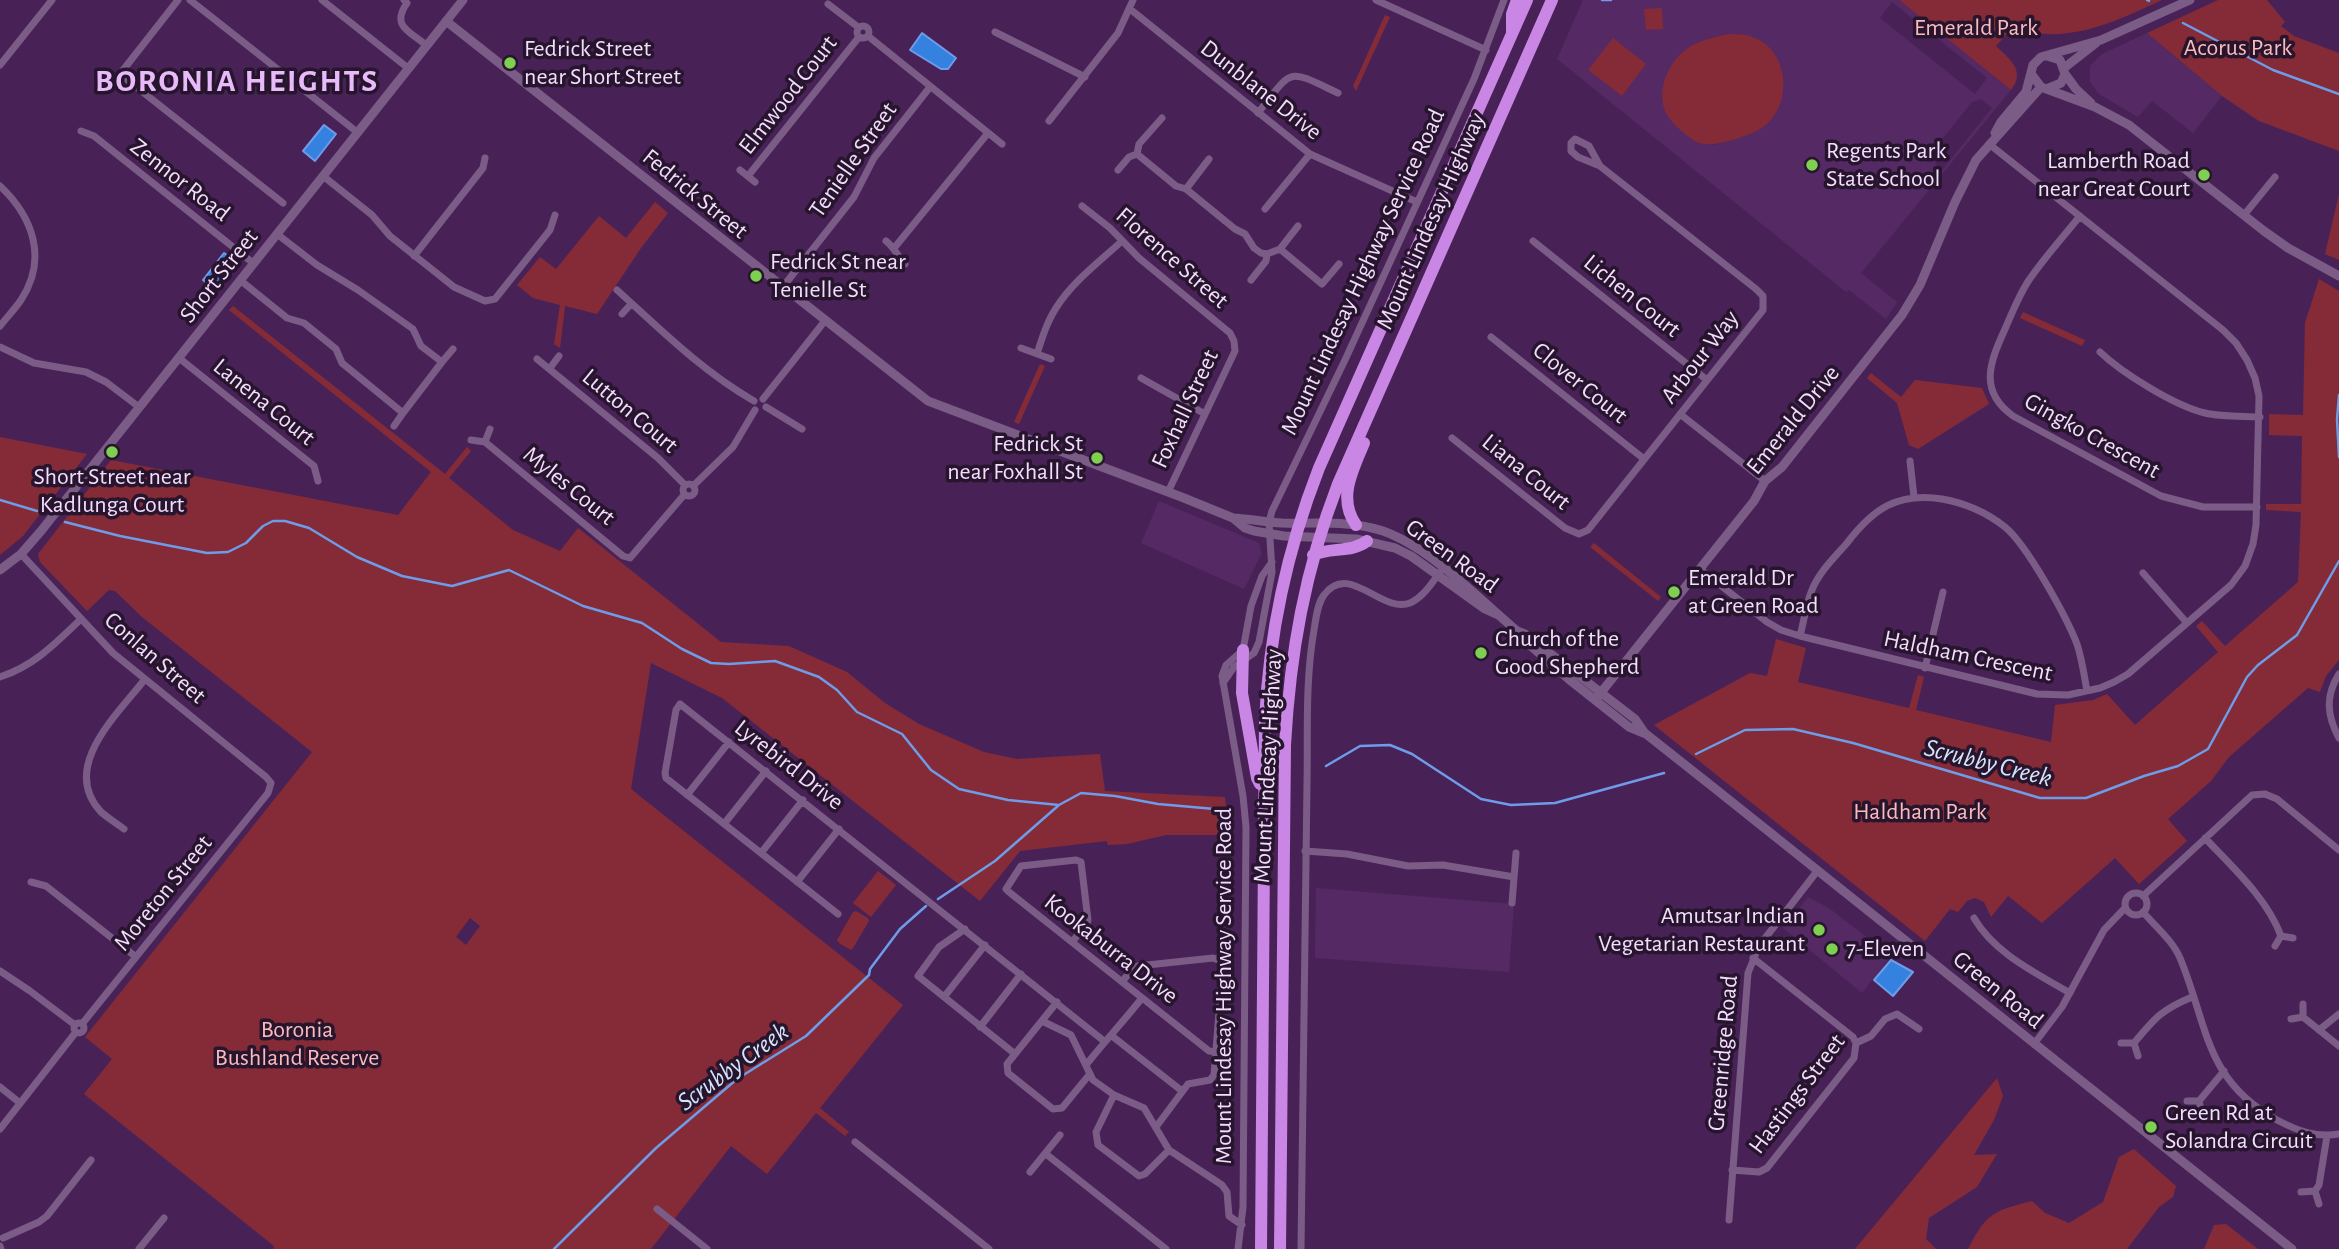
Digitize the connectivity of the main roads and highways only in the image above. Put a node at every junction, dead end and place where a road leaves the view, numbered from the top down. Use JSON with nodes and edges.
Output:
{"nodes":[{"id":1,"x":1517,"y":0,"type":"edge"},
{"id":2,"x":1527,"y":0,"type":"edge"},
{"id":3,"x":1552,"y":0,"type":"edge"},
{"id":4,"x":1512,"y":34,"type":"junction"},
{"id":5,"x":1370,"y":409,"type":"junction"},
{"id":6,"x":1356,"y":525,"type":"road end"},
{"id":7,"x":1367,"y":541,"type":"road end"},
{"id":8,"x":1312,"y":555,"type":"junction"},
{"id":9,"x":1242,"y":655,"type":"road end"},
{"id":10,"x":1264,"y":790,"type":"junction"},
{"id":11,"x":1261,"y":1249,"type":"edge"},
{"id":12,"x":1280,"y":1249,"type":"edge"}],
"edges":[{"from":1,"to":4,"type":"highway"},
{"from":2,"to":4,"type":"highway","name":"Mount Lindesay Highway"},
{"from":3,"to":5,"type":"highway","name":"Mount Lindesay Highway"},
{"from":4,"to":10,"type":"highway","name":"Mount Lindesay Highway"},
{"from":5,"to":6,"type":"highway"},
{"from":5,"to":8,"type":"highway","name":"Mount Lindesay Highway"},
{"from":7,"to":8,"type":"highway"},
{"from":8,"to":12,"type":"highway","name":"Mount Lindesay Highway"},
{"from":9,"to":10,"type":"highway"},
{"from":10,"to":11,"type":"highway","name":"Mount Lindesay Highway"}]}
